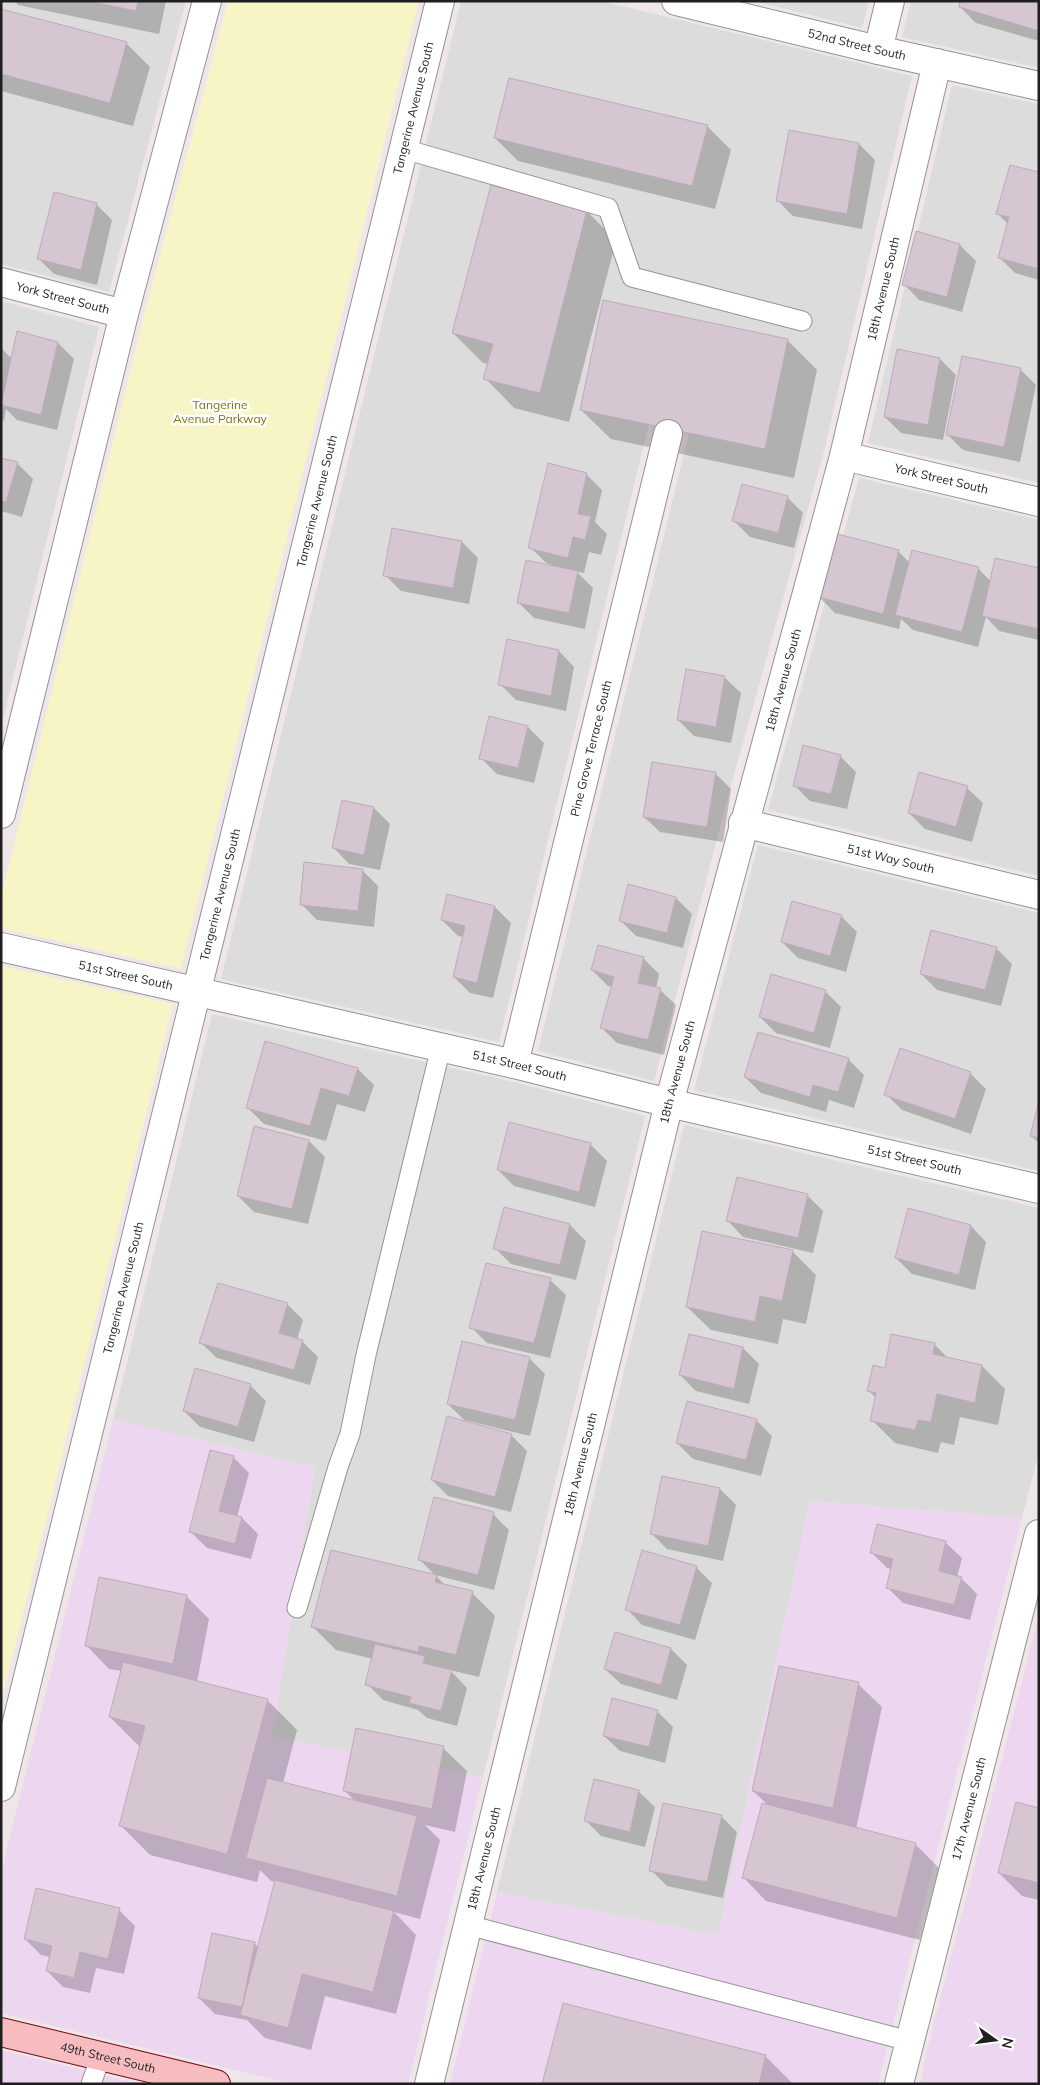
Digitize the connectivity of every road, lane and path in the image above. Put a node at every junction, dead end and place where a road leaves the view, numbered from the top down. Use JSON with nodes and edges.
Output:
{"nodes":[{"id":1,"x":207,"y":1,"type":"edge"},
{"id":2,"x":440,"y":1,"type":"edge"},
{"id":3,"x":676,"y":1,"type":"edge"},
{"id":4,"x":890,"y":1,"type":"edge"},
{"id":5,"x":878,"y":50,"type":"junction"},
{"id":6,"x":936,"y":63,"type":"junction"},
{"id":7,"x":1039,"y":86,"type":"edge"},
{"id":8,"x":404,"y":149,"type":"junction"},
{"id":9,"x":1,"y":282,"type":"edge"},
{"id":10,"x":124,"y":314,"type":"junction"},
{"id":11,"x":802,"y":321,"type":"dead end"},
{"id":12,"x":668,"y":434,"type":"dead end"},
{"id":13,"x":844,"y":456,"type":"junction"},
{"id":14,"x":1039,"y":502,"type":"edge"},
{"id":15,"x":1,"y":814,"type":"edge"},
{"id":16,"x":743,"y":823,"type":"junction"},
{"id":17,"x":1039,"y":895,"type":"edge"},
{"id":18,"x":1,"y":947,"type":"edge"},
{"id":19,"x":197,"y":992,"type":"junction"},
{"id":20,"x":442,"y":1047,"type":"junction"},
{"id":21,"x":514,"y":1064,"type":"junction"},
{"id":22,"x":669,"y":1103,"type":"junction"},
{"id":23,"x":1039,"y":1189,"type":"edge"},
{"id":24,"x":1039,"y":1534,"type":"edge"},
{"id":25,"x":297,"y":1608,"type":"dead end"},
{"id":26,"x":1,"y":1788,"type":"edge"},
{"id":27,"x":468,"y":1925,"type":"junction"},
{"id":28,"x":1,"y":2032,"type":"edge"},
{"id":29,"x":909,"y":2041,"type":"junction"},
{"id":30,"x":101,"y":2056,"type":"junction"},
{"id":31,"x":91,"y":2084,"type":"edge"},
{"id":32,"x":216,"y":2084,"type":"edge"},
{"id":33,"x":429,"y":2084,"type":"edge"},
{"id":34,"x":899,"y":2084,"type":"edge"}],
"edges":[{"from":1,"to":10,"type":"street"},
{"from":2,"to":8,"type":"street","name":"Tangerine Avenue South"},
{"from":3,"to":5,"type":"street","name":"52nd Street South"},
{"from":4,"to":5,"type":"street"},
{"from":5,"to":6,"type":"street","name":"52nd Street South"},
{"from":6,"to":7,"type":"street","name":"52nd Street South"},
{"from":6,"to":13,"type":"street","name":"18th Avenue South"},
{"from":8,"to":11,"type":"lane"},
{"from":8,"to":19,"type":"street","name":"Tangerine Avenue South"},
{"from":9,"to":10,"type":"street","name":"York Street South"},
{"from":10,"to":15,"type":"street"},
{"from":12,"to":21,"type":"street","name":"Pine Grove Terrace South"},
{"from":13,"to":14,"type":"street","name":"York Street South"},
{"from":13,"to":16,"type":"street","name":"18th Avenue South"},
{"from":16,"to":17,"type":"street","name":"51st Way South"},
{"from":16,"to":22,"type":"street","name":"18th Avenue South"},
{"from":18,"to":19,"type":"street","name":"51st Street South"},
{"from":19,"to":20,"type":"street","name":"51st Street South"},
{"from":19,"to":26,"type":"street","name":"Tangerine Avenue South"},
{"from":20,"to":21,"type":"street","name":"51st Street South"},
{"from":20,"to":25,"type":"lane"},
{"from":21,"to":22,"type":"street","name":"51st Street South"},
{"from":22,"to":23,"type":"street","name":"51st Street South"},
{"from":22,"to":27,"type":"street","name":"18th Avenue South"},
{"from":24,"to":29,"type":"street","name":"17th Avenue South"},
{"from":27,"to":29,"type":"lane"},
{"from":27,"to":33,"type":"street","name":"18th Avenue South"},
{"from":28,"to":30,"type":"main road","name":"49th Street South"},
{"from":29,"to":34,"type":"street","name":"17th Avenue South"},
{"from":30,"to":31,"type":"lane"},
{"from":30,"to":32,"type":"main road","name":"49th Street South"}]}
